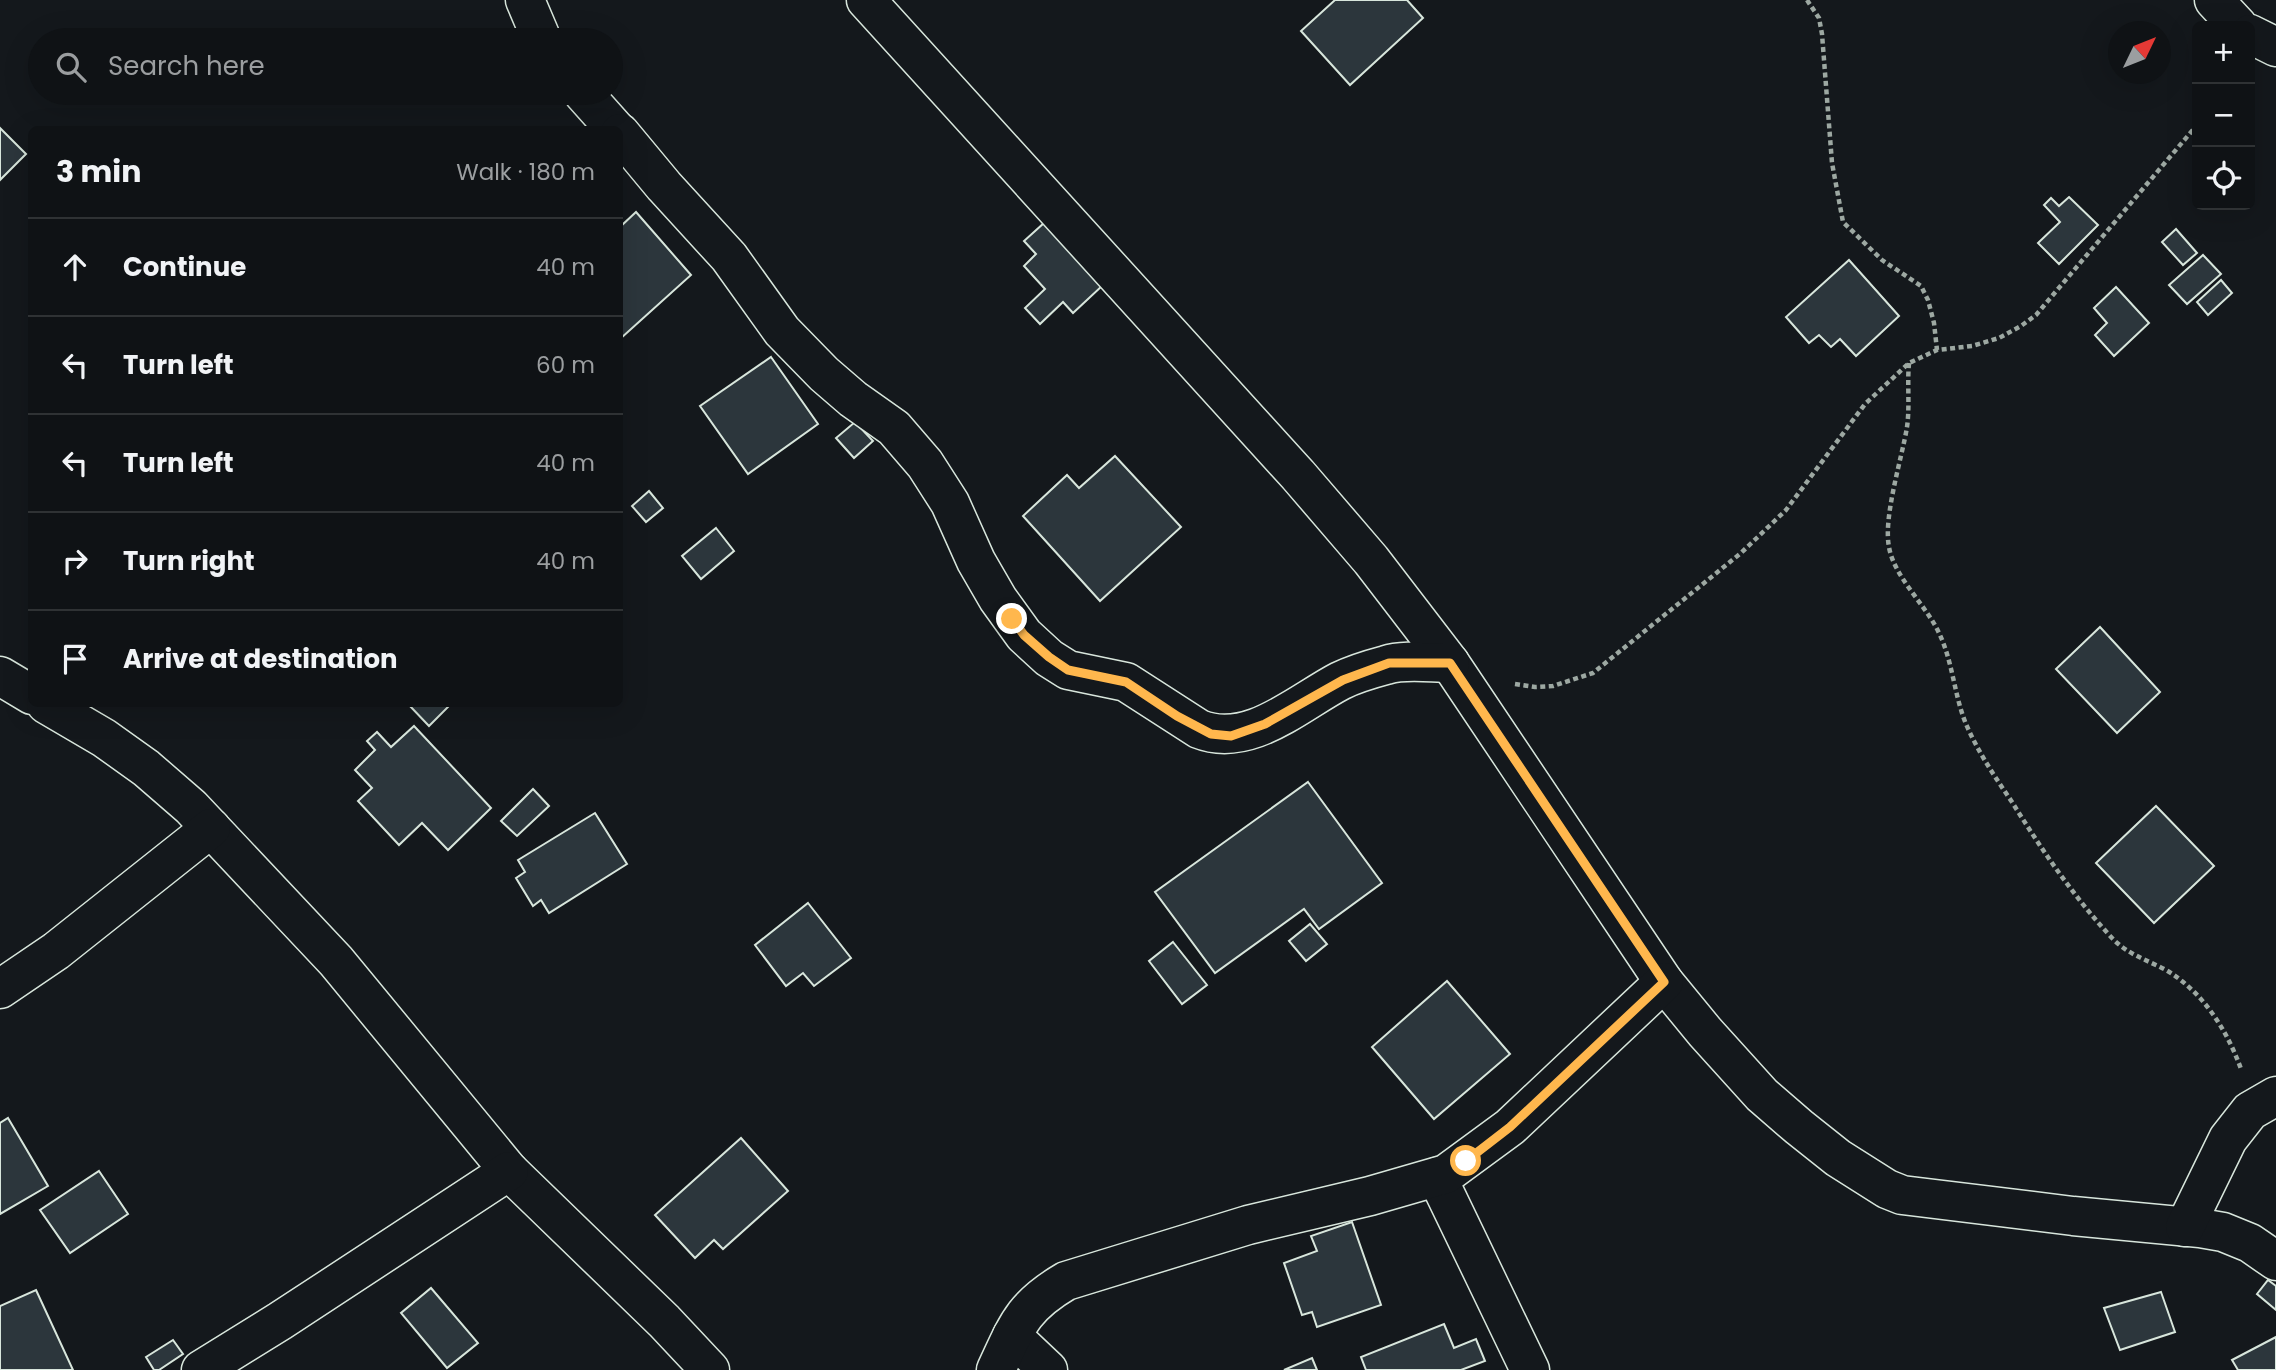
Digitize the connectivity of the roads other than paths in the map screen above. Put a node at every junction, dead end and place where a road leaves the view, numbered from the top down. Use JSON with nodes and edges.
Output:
{"nodes":[{"id":1,"x":525,"y":0,"type":"edge"},
{"id":2,"x":866,"y":0,"type":"edge"},
{"id":3,"x":2214,"y":0,"type":"edge"},
{"id":4,"x":2233,"y":21,"type":"edge"},
{"id":5,"x":537,"y":28,"type":"edge"},
{"id":6,"x":2255,"y":36,"type":"edge"},
{"id":7,"x":2276,"y":47,"type":"edge"},
{"id":8,"x":594,"y":105,"type":"edge"},
{"id":9,"x":613,"y":126,"type":"edge"},
{"id":10,"x":623,"y":137,"type":"edge"},
{"id":11,"x":1450,"y":663,"type":"junction"},
{"id":12,"x":0,"y":676,"type":"edge"},
{"id":13,"x":28,"y":693,"type":"edge"},
{"id":14,"x":51,"y":707,"type":"edge"},
{"id":15,"x":211,"y":828,"type":"junction"},
{"id":16,"x":1664,"y":982,"type":"junction"},
{"id":17,"x":0,"y":989,"type":"edge"},
{"id":18,"x":2263,"y":1104,"type":"edge"},
{"id":19,"x":509,"y":1171,"type":"junction"},
{"id":20,"x":1437,"y":1177,"type":"junction"},
{"id":21,"x":2185,"y":1227,"type":"junction"},
{"id":22,"x":2276,"y":1261,"type":"edge"},
{"id":23,"x":1012,"y":1336,"type":"junction"},
{"id":24,"x":201,"y":1370,"type":"edge"},
{"id":25,"x":710,"y":1370,"type":"edge"},
{"id":26,"x":996,"y":1370,"type":"edge"},
{"id":27,"x":1048,"y":1370,"type":"edge"},
{"id":28,"x":1530,"y":1370,"type":"edge"}],
"edges":[{"from":1,"to":5,"type":"street"},
{"from":2,"to":11,"type":"street"},
{"from":3,"to":4,"type":"street"},
{"from":6,"to":7,"type":"street"},
{"from":8,"to":9,"type":"street"},
{"from":10,"to":11,"type":"street"},
{"from":11,"to":16,"type":"street"},
{"from":12,"to":13,"type":"street"},
{"from":14,"to":15,"type":"street"},
{"from":15,"to":17,"type":"street"},
{"from":15,"to":19,"type":"street"},
{"from":16,"to":20,"type":"street"},
{"from":16,"to":21,"type":"street"},
{"from":18,"to":21,"type":"street"},
{"from":19,"to":24,"type":"street"},
{"from":19,"to":25,"type":"street"},
{"from":20,"to":23,"type":"street"},
{"from":20,"to":28,"type":"street"},
{"from":21,"to":22,"type":"street"},
{"from":23,"to":26,"type":"street"},
{"from":23,"to":27,"type":"street"}]}
